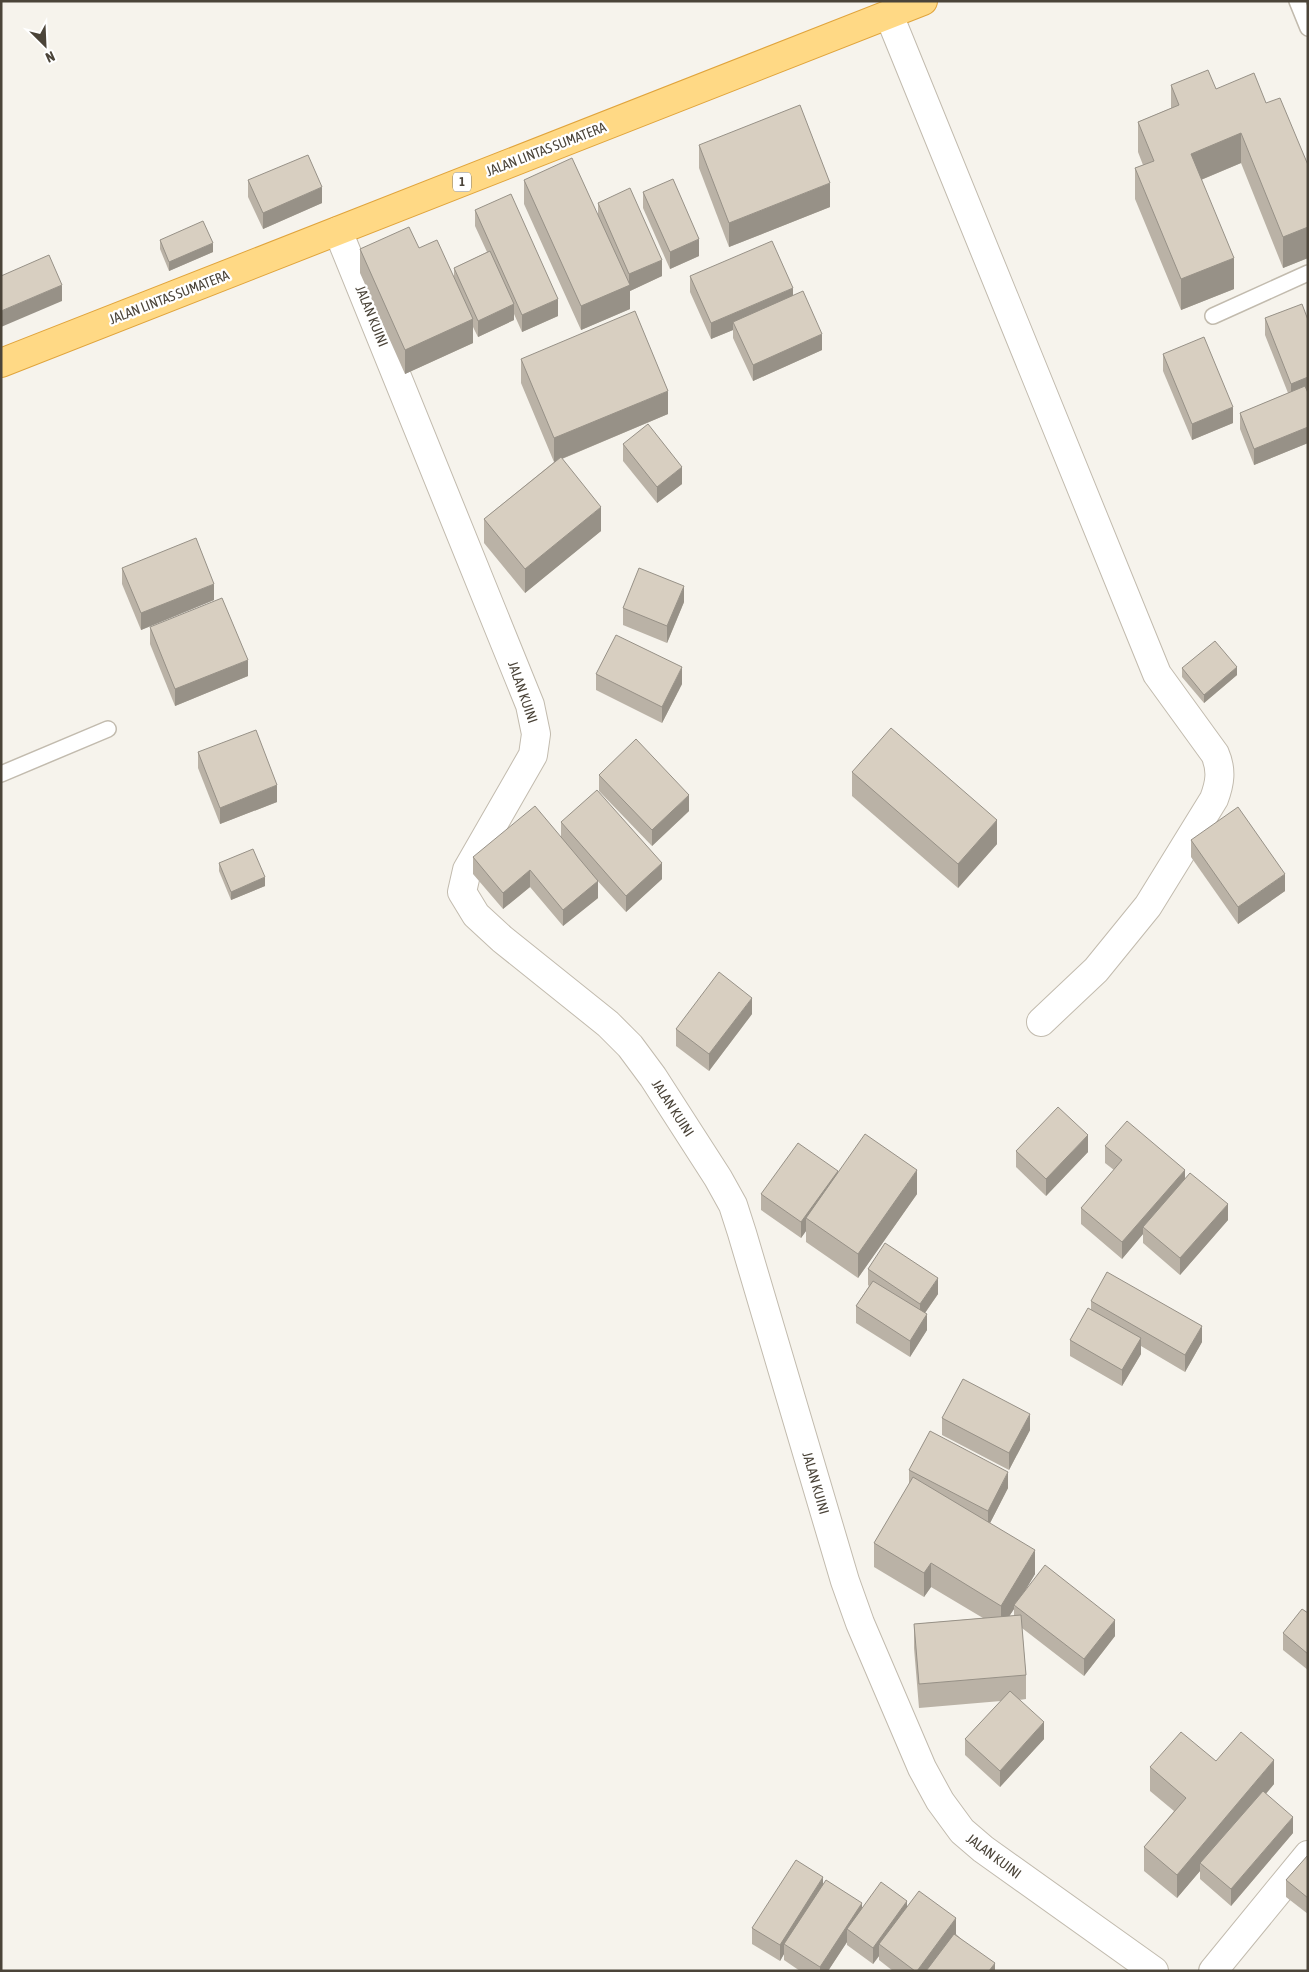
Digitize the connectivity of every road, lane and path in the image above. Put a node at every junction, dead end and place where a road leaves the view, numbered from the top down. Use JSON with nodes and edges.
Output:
{"nodes":[{"id":1,"x":923,"y":1,"type":"edge"},
{"id":2,"x":1297,"y":1,"type":"edge"},
{"id":3,"x":889,"y":15,"type":"junction"},
{"id":4,"x":1308,"y":28,"type":"edge"},
{"id":5,"x":338,"y":231,"type":"junction"},
{"id":6,"x":1308,"y":273,"type":"edge"},
{"id":7,"x":1213,"y":316,"type":"dead end"},
{"id":8,"x":1,"y":363,"type":"edge"},
{"id":9,"x":108,"y":729,"type":"dead end"},
{"id":10,"x":1,"y":774,"type":"edge"},
{"id":11,"x":1041,"y":1022,"type":"dead end"},
{"id":12,"x":1308,"y":1855,"type":"edge"},
{"id":13,"x":1154,"y":1971,"type":"edge"},
{"id":14,"x":1213,"y":1971,"type":"edge"}],
"edges":[{"from":1,"to":3,"type":"highway","name":"JALAN LINTAS SUMATERA","number":"1"},
{"from":2,"to":4,"type":"lane"},
{"from":3,"to":5,"type":"highway","name":"JALAN LINTAS SUMATERA","number":"1"},
{"from":3,"to":11,"type":"street"},
{"from":5,"to":8,"type":"highway","name":"JALAN LINTAS SUMATERA","number":"1"},
{"from":5,"to":13,"type":"street","name":"JALAN KUINI"},
{"from":6,"to":7,"type":"lane"},
{"from":9,"to":10,"type":"lane"},
{"from":12,"to":14,"type":"street"}]}
